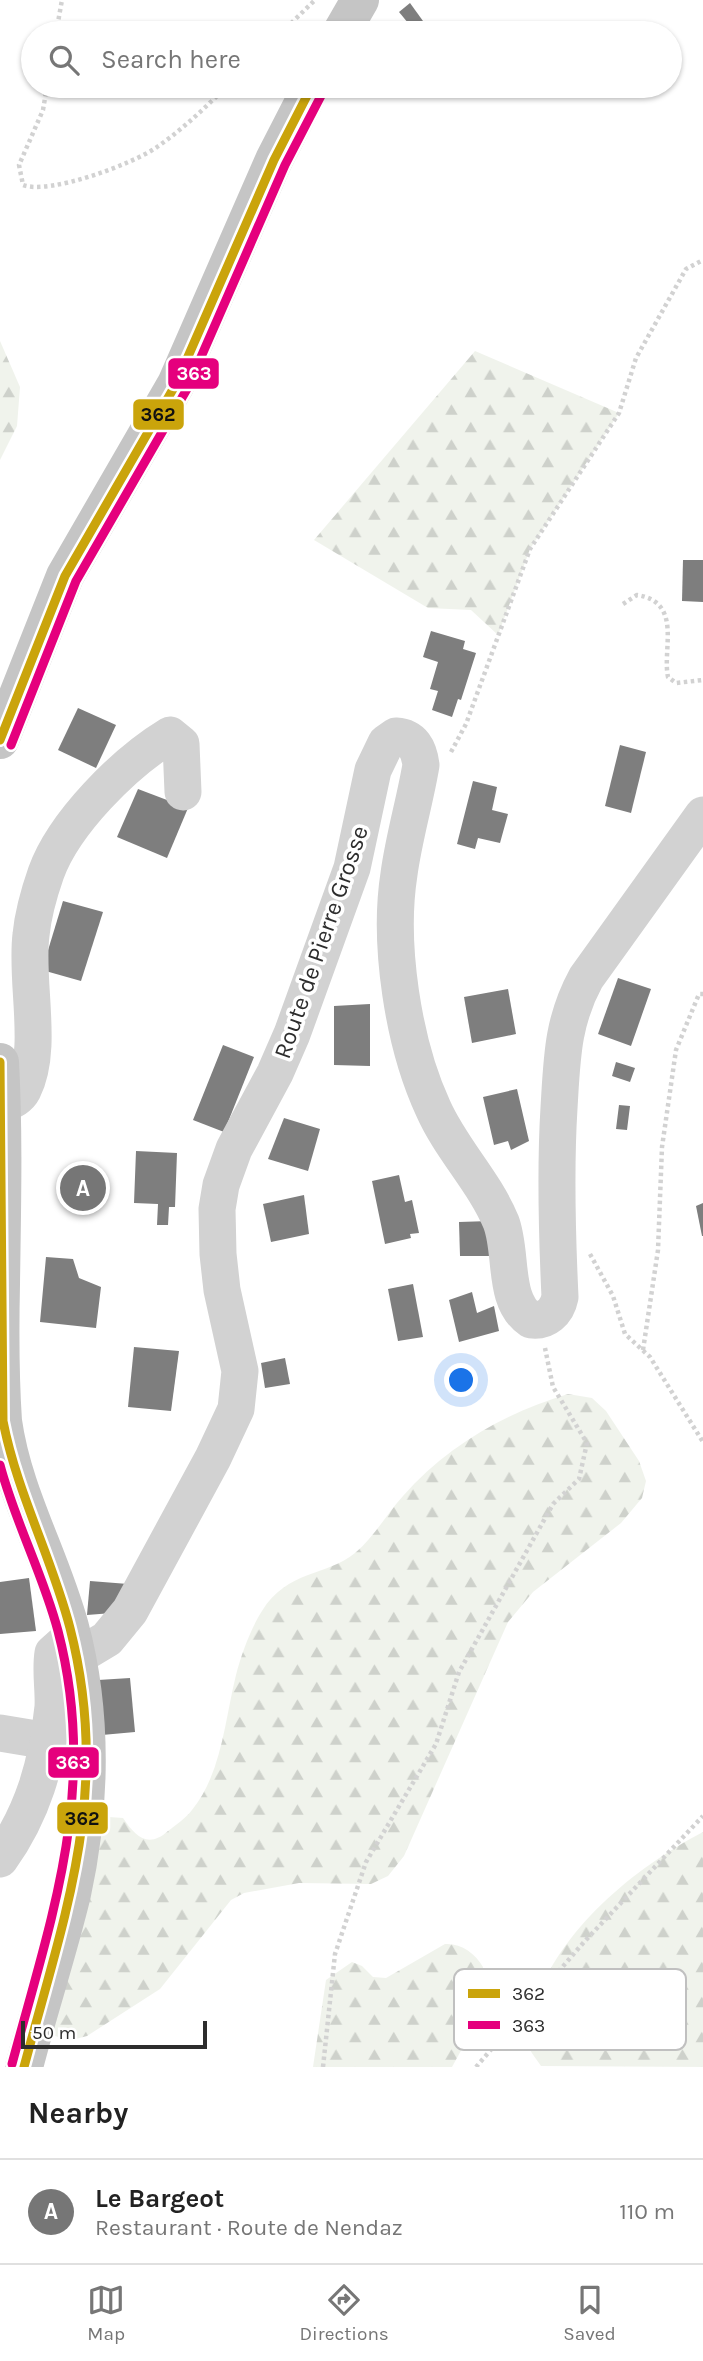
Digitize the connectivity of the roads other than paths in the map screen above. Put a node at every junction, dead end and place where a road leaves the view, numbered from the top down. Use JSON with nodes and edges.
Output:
{"nodes":[{"id":1,"x":360,"y":0,"type":"edge"},
{"id":2,"x":348,"y":21,"type":"edge"},
{"id":3,"x":306,"y":98,"type":"edge"},
{"id":4,"x":0,"y":740,"type":"edge"},
{"id":5,"x":183,"y":792,"type":"dead end"},
{"id":6,"x":703,"y":816,"type":"edge"},
{"id":7,"x":0,"y":1062,"type":"edge"},
{"id":8,"x":2,"y":1105,"type":"junction"},
{"id":9,"x":74,"y":1646,"type":"junction"},
{"id":10,"x":0,"y":1733,"type":"edge"},
{"id":11,"x":48,"y":1741,"type":"junction"},
{"id":12,"x":0,"y":1859,"type":"edge"},
{"id":13,"x":24,"y":2067,"type":"edge"}],
"edges":[{"from":1,"to":2,"type":"main road"},
{"from":3,"to":4,"type":"main road"},
{"from":5,"to":8,"type":"street"},
{"from":6,"to":9,"type":"street","name":"Route de Pierre Grosse"},
{"from":7,"to":8,"type":"main road"},
{"from":8,"to":9,"type":"main road"},
{"from":9,"to":11,"type":"street"},
{"from":9,"to":13,"type":"main road"},
{"from":10,"to":11,"type":"street"},
{"from":11,"to":12,"type":"street"}]}
